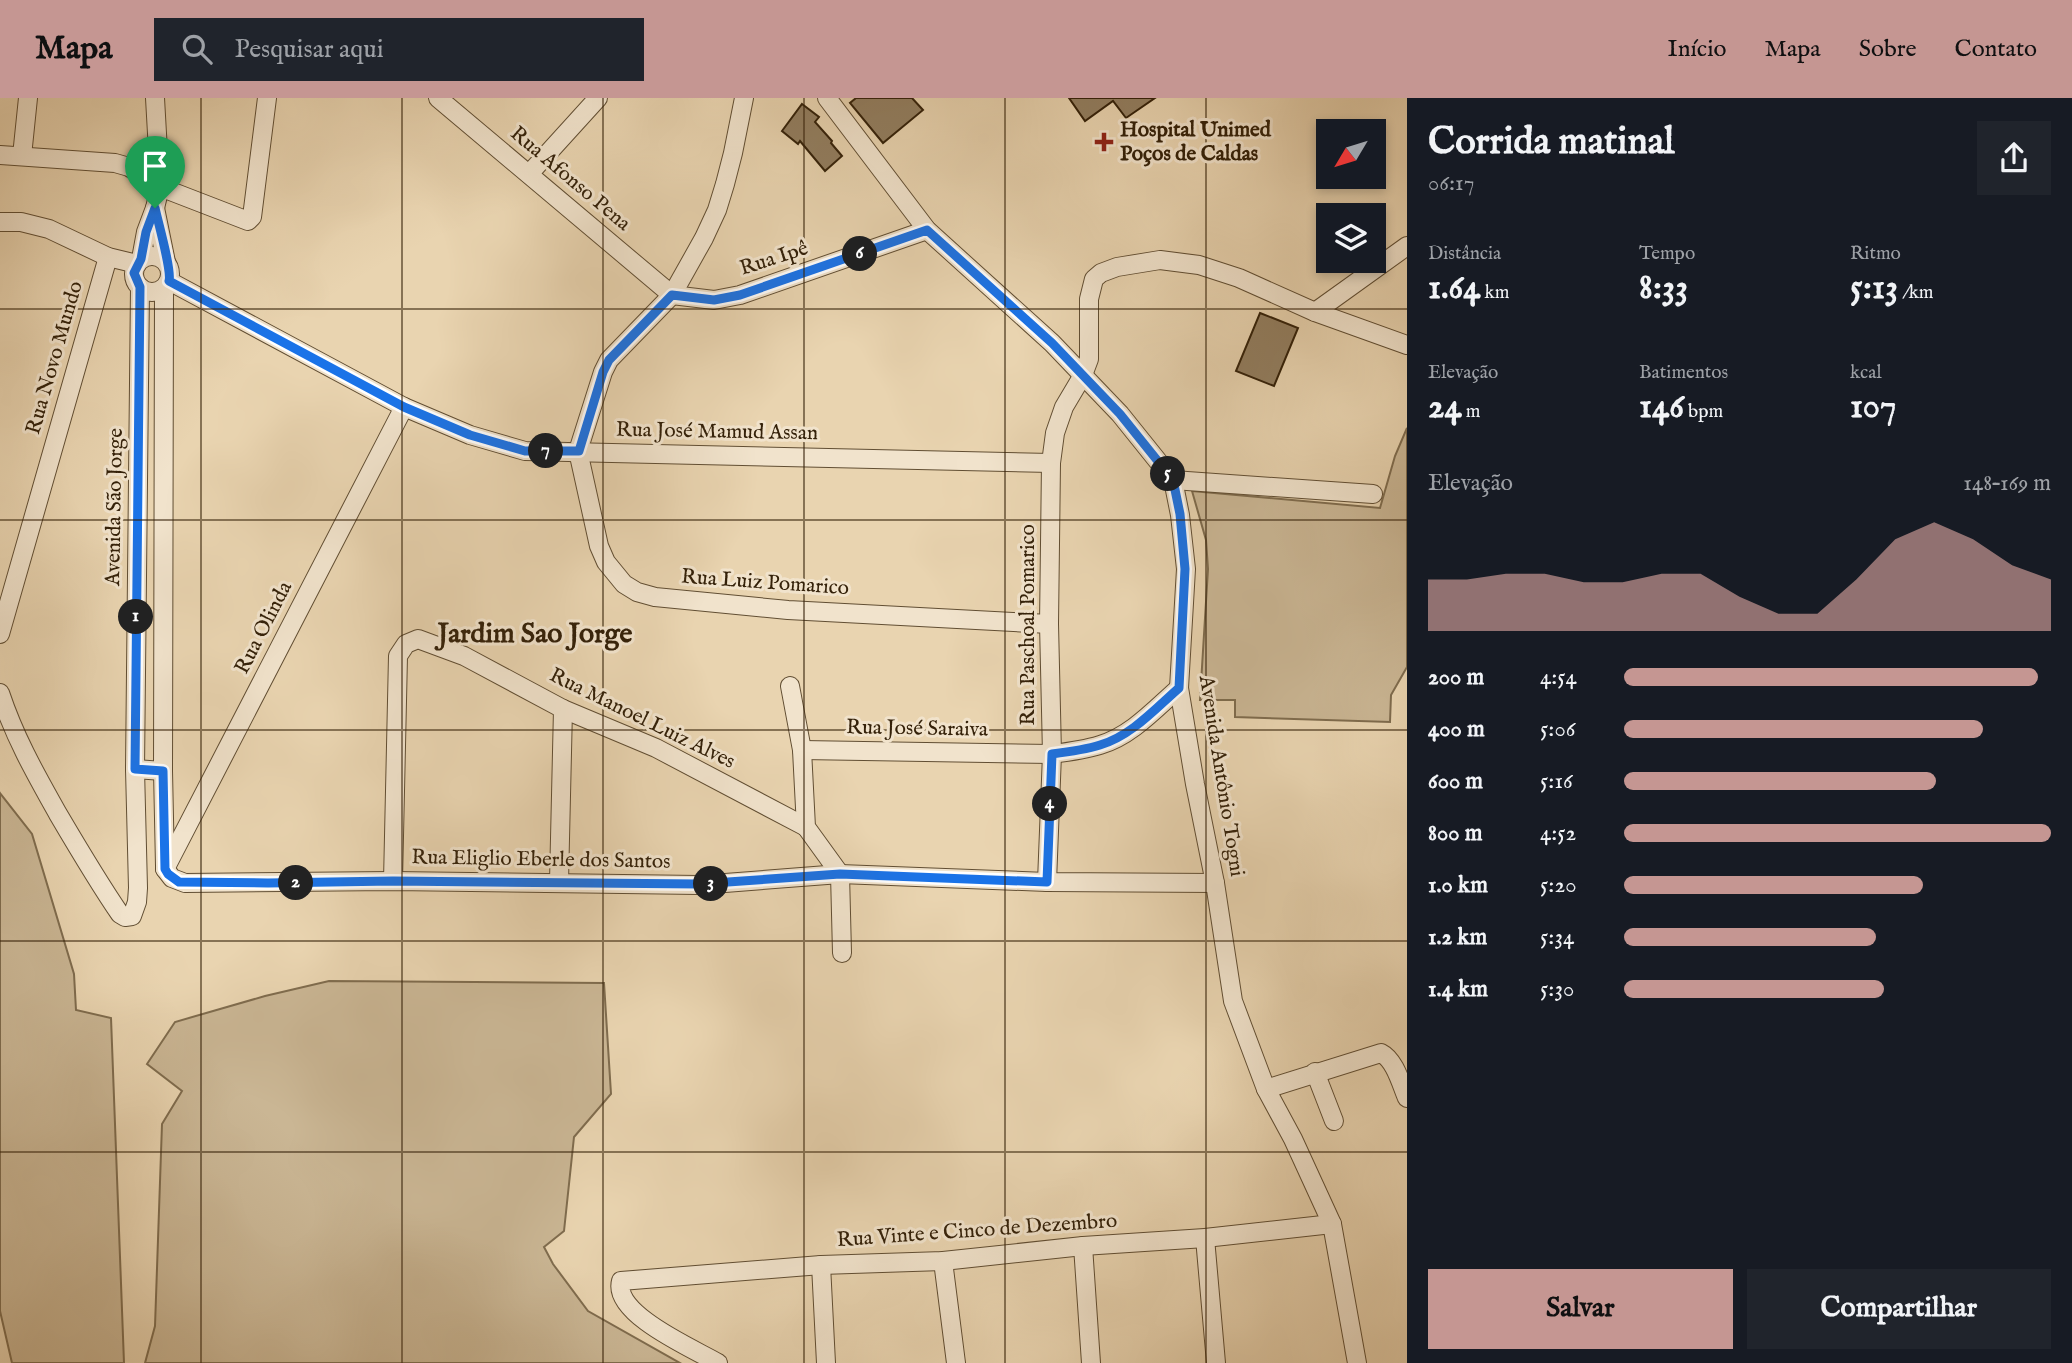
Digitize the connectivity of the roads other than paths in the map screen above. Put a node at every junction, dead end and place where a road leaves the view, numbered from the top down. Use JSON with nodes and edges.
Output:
{"nodes":[{"id":1,"x":28,"y":98,"type":"edge"},
{"id":2,"x":155,"y":98,"type":"edge"},
{"id":3,"x":267,"y":98,"type":"edge"},
{"id":4,"x":438,"y":98,"type":"edge"},
{"id":5,"x":598,"y":98,"type":"edge"},
{"id":6,"x":744,"y":98,"type":"edge"},
{"id":7,"x":827,"y":98,"type":"edge"},
{"id":8,"x":0,"y":155,"type":"edge"},
{"id":9,"x":22,"y":156,"type":"junction"},
{"id":10,"x":529,"y":174,"type":"junction"},
{"id":11,"x":160,"y":187,"type":"junction"},
{"id":12,"x":155,"y":208,"type":"junction"},
{"id":13,"x":0,"y":222,"type":"edge"},
{"id":14,"x":927,"y":230,"type":"junction"},
{"id":15,"x":1407,"y":246,"type":"edge"},
{"id":16,"x":108,"y":257,"type":"junction"},
{"id":17,"x":139,"y":261,"type":"junction"},
{"id":18,"x":166,"y":262,"type":"junction"},
{"id":19,"x":167,"y":285,"type":"junction"},
{"id":20,"x":140,"y":287,"type":"junction"},
{"id":21,"x":672,"y":295,"type":"junction"},
{"id":22,"x":1315,"y":312,"type":"junction"},
{"id":23,"x":1407,"y":345,"type":"edge"},
{"id":24,"x":1083,"y":375,"type":"junction"},
{"id":25,"x":404,"y":407,"type":"junction"},
{"id":26,"x":579,"y":451,"type":"junction"},
{"id":27,"x":1051,"y":463,"type":"junction"},
{"id":28,"x":1173,"y":480,"type":"junction"},
{"id":29,"x":1373,"y":494,"type":"dead end"},
{"id":30,"x":1049,"y":624,"type":"junction"},
{"id":31,"x":0,"y":634,"type":"edge"},
{"id":32,"x":790,"y":686,"type":"dead end"},
{"id":33,"x":1179,"y":688,"type":"junction"},
{"id":34,"x":0,"y":693,"type":"edge"},
{"id":35,"x":563,"y":709,"type":"junction"},
{"id":36,"x":802,"y":750,"type":"junction"},
{"id":37,"x":1052,"y":754,"type":"junction"},
{"id":38,"x":135,"y":769,"type":"junction"},
{"id":39,"x":163,"y":771,"type":"junction"},
{"id":40,"x":806,"y":827,"type":"junction"},
{"id":41,"x":165,"y":869,"type":"junction"},
{"id":42,"x":840,"y":874,"type":"junction"},
{"id":43,"x":393,"y":881,"type":"junction"},
{"id":44,"x":558,"y":882,"type":"junction"},
{"id":45,"x":1047,"y":882,"type":"junction"},
{"id":46,"x":1215,"y":883,"type":"junction"},
{"id":47,"x":842,"y":953,"type":"dead end"},
{"id":48,"x":1315,"y":1072,"type":"junction"},
{"id":49,"x":1266,"y":1089,"type":"junction"},
{"id":50,"x":1407,"y":1098,"type":"edge"},
{"id":51,"x":1334,"y":1121,"type":"dead end"},
{"id":52,"x":1332,"y":1224,"type":"junction"},
{"id":53,"x":1205,"y":1238,"type":"junction"},
{"id":54,"x":1083,"y":1246,"type":"junction"},
{"id":55,"x":943,"y":1261,"type":"junction"},
{"id":56,"x":821,"y":1265,"type":"junction"},
{"id":57,"x":719,"y":1363,"type":"edge"},
{"id":58,"x":826,"y":1363,"type":"edge"},
{"id":59,"x":956,"y":1363,"type":"edge"},
{"id":60,"x":1091,"y":1363,"type":"edge"},
{"id":61,"x":1216,"y":1363,"type":"edge"},
{"id":62,"x":1357,"y":1363,"type":"edge"}],
"edges":[{"from":1,"to":9,"type":"street"},
{"from":2,"to":11,"type":"street","name":"Avenida São Jorge"},
{"from":3,"to":11,"type":"street"},
{"from":4,"to":10,"type":"street","name":"Rua Afonso Pena"},
{"from":5,"to":10,"type":"street"},
{"from":6,"to":21,"type":"street"},
{"from":7,"to":14,"type":"street","name":"Avenida Antônio Togni"},
{"from":8,"to":9,"type":"street"},
{"from":9,"to":11,"type":"street"},
{"from":10,"to":21,"type":"street","name":"Rua Afonso Pena"},
{"from":11,"to":12,"type":"street","name":"Avenida São Jorge"},
{"from":12,"to":17,"type":"street","name":"Avenida São Jorge"},
{"from":12,"to":18,"type":"street"},
{"from":13,"to":16,"type":"street"},
{"from":14,"to":21,"type":"street","name":"Rua Ipê"},
{"from":14,"to":24,"type":"street","name":"Avenida Antônio Togni"},
{"from":15,"to":22,"type":"street"},
{"from":16,"to":17,"type":"street"},
{"from":16,"to":31,"type":"street","name":"Rua Novo Mundo"},
{"from":17,"to":18,"type":"street"},
{"from":17,"to":20,"type":"street","name":"Avenida São Jorge"},
{"from":18,"to":19,"type":"street"},
{"from":19,"to":20,"type":"street"},
{"from":19,"to":25,"type":"street","name":"Rua José Mamud Assan"},
{"from":19,"to":39,"type":"street"},
{"from":20,"to":38,"type":"street","name":"Avenida São Jorge"},
{"from":21,"to":26,"type":"street"},
{"from":22,"to":23,"type":"street"},
{"from":22,"to":24,"type":"street","name":"Rua Paschoal Pomarico"},
{"from":24,"to":27,"type":"street","name":"Rua Paschoal Pomarico"},
{"from":24,"to":28,"type":"street","name":"Avenida Antônio Togni"},
{"from":25,"to":26,"type":"street","name":"Rua José Mamud Assan"},
{"from":25,"to":41,"type":"street","name":"Rua Olinda"},
{"from":26,"to":27,"type":"street","name":"Rua José Mamud Assan"},
{"from":26,"to":30,"type":"street","name":"Rua Luiz Pomarico"},
{"from":27,"to":30,"type":"street","name":"Rua Paschoal Pomarico"},
{"from":28,"to":29,"type":"street"},
{"from":28,"to":33,"type":"street","name":"Avenida Antônio Togni"},
{"from":30,"to":37,"type":"street","name":"Rua Paschoal Pomarico"},
{"from":32,"to":36,"type":"street"},
{"from":33,"to":37,"type":"street","name":"Rua José Saraiva"},
{"from":33,"to":46,"type":"street","name":"Avenida Antônio Togni"},
{"from":34,"to":38,"type":"street","name":"Avenida São Jorge"},
{"from":35,"to":40,"type":"street","name":"Rua Manoel Luiz Alves"},
{"from":35,"to":43,"type":"street","name":"Rua Manoel Luiz Alves"},
{"from":35,"to":44,"type":"street"},
{"from":36,"to":37,"type":"street","name":"Rua José Saraiva"},
{"from":36,"to":40,"type":"street"},
{"from":37,"to":45,"type":"street","name":"Rua Paschoal Pomarico"},
{"from":38,"to":39,"type":"street"},
{"from":39,"to":41,"type":"street"},
{"from":40,"to":42,"type":"street"},
{"from":41,"to":43,"type":"street","name":"Rua Eliglio Eberle dos Santos"},
{"from":42,"to":44,"type":"street","name":"Rua Eliglio Eberle dos Santos"},
{"from":42,"to":45,"type":"street","name":"Rua Eliglio Eberle dos Santos"},
{"from":42,"to":47,"type":"street"},
{"from":43,"to":44,"type":"street","name":"Rua Eliglio Eberle dos Santos"},
{"from":45,"to":46,"type":"street","name":"Rua Eliglio Eberle dos Santos"},
{"from":46,"to":49,"type":"street","name":"Avenida Antônio Togni"},
{"from":48,"to":49,"type":"street"},
{"from":48,"to":50,"type":"street"},
{"from":48,"to":51,"type":"street"},
{"from":49,"to":52,"type":"street","name":"Avenida Antônio Togni"},
{"from":52,"to":53,"type":"street","name":"Rua Vinte e Cinco de Dezembro"},
{"from":52,"to":62,"type":"street","name":"Avenida Antônio Togni"},
{"from":53,"to":54,"type":"street","name":"Rua Vinte e Cinco de Dezembro"},
{"from":53,"to":61,"type":"street"},
{"from":54,"to":55,"type":"street","name":"Rua Vinte e Cinco de Dezembro"},
{"from":54,"to":60,"type":"street"},
{"from":55,"to":56,"type":"street","name":"Rua Vinte e Cinco de Dezembro"},
{"from":55,"to":59,"type":"street"},
{"from":56,"to":57,"type":"street","name":"Rua Vinte e Cinco de Dezembro"},
{"from":56,"to":58,"type":"street"}]}
